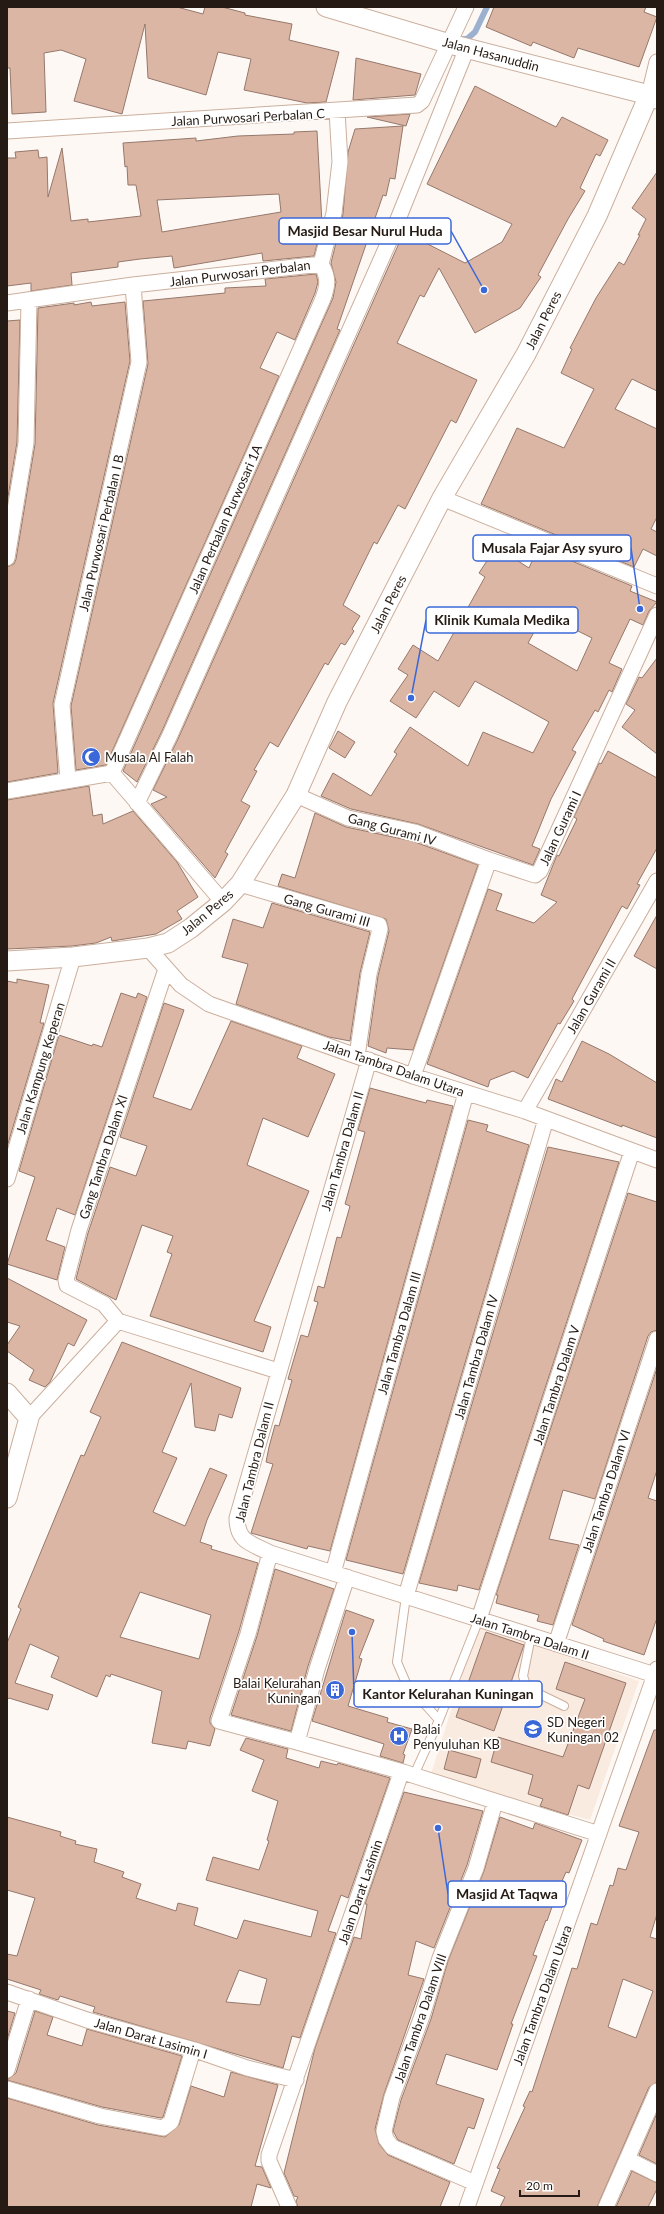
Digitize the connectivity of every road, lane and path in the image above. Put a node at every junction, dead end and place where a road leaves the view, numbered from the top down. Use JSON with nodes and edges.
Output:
{"nodes":[{"id":1,"x":326,"y":7,"type":"edge"},
{"id":2,"x":466,"y":7,"type":"edge"},
{"id":3,"x":455,"y":42,"type":"junction"},
{"id":4,"x":657,"y":62,"type":"edge"},
{"id":5,"x":653,"y":97,"type":"edge"},
{"id":6,"x":337,"y":111,"type":"junction"},
{"id":7,"x":7,"y":131,"type":"edge"},
{"id":8,"x":321,"y":264,"type":"junction"},
{"id":9,"x":133,"y":285,"type":"junction"},
{"id":10,"x":29,"y":300,"type":"junction"},
{"id":11,"x":7,"y":303,"type":"edge"},
{"id":12,"x":442,"y":498,"type":"junction"},
{"id":13,"x":7,"y":558,"type":"edge"},
{"id":14,"x":657,"y":586,"type":"edge"},
{"id":15,"x":657,"y":615,"type":"edge"},
{"id":16,"x":112,"y":773,"type":"junction"},
{"id":17,"x":68,"y":780,"type":"junction"},
{"id":18,"x":7,"y":791,"type":"edge"},
{"id":19,"x":296,"y":795,"type":"junction"},
{"id":20,"x":137,"y":803,"type":"junction"},
{"id":21,"x":489,"y":860,"type":"junction"},
{"id":22,"x":657,"y":881,"type":"edge"},
{"id":23,"x":240,"y":884,"type":"junction"},
{"id":24,"x":223,"y":902,"type":"junction"},
{"id":25,"x":148,"y":948,"type":"junction"},
{"id":26,"x":73,"y":958,"type":"junction"},
{"id":27,"x":7,"y":961,"type":"edge"},
{"id":28,"x":166,"y":969,"type":"junction"},
{"id":29,"x":363,"y":1058,"type":"junction"},
{"id":30,"x":413,"y":1076,"type":"junction"},
{"id":31,"x":466,"y":1093,"type":"junction"},
{"id":32,"x":525,"y":1111,"type":"junction"},
{"id":33,"x":546,"y":1119,"type":"junction"},
{"id":34,"x":632,"y":1151,"type":"junction"},
{"id":35,"x":657,"y":1160,"type":"edge"},
{"id":36,"x":7,"y":1179,"type":"edge"},
{"id":37,"x":118,"y":1321,"type":"junction"},
{"id":38,"x":657,"y":1339,"type":"edge"},
{"id":39,"x":278,"y":1371,"type":"junction"},
{"id":40,"x":7,"y":1393,"type":"edge"},
{"id":41,"x":29,"y":1418,"type":"junction"},
{"id":42,"x":7,"y":1498,"type":"edge"},
{"id":43,"x":270,"y":1553,"type":"junction"},
{"id":44,"x":340,"y":1575,"type":"junction"},
{"id":45,"x":406,"y":1596,"type":"junction"},
{"id":46,"x":479,"y":1620,"type":"junction"},
{"id":47,"x":531,"y":1636,"type":"junction"},
{"id":48,"x":556,"y":1644,"type":"junction"},
{"id":49,"x":656,"y":1672,"type":"edge"},
{"id":50,"x":652,"y":1702,"type":"edge"},
{"id":51,"x":564,"y":1706,"type":"dead end"},
{"id":52,"x":439,"y":1720,"type":"junction"},
{"id":53,"x":297,"y":1742,"type":"junction"},
{"id":54,"x":409,"y":1773,"type":"junction"},
{"id":55,"x":495,"y":1802,"type":"junction"},
{"id":56,"x":599,"y":1834,"type":"junction"},
{"id":57,"x":7,"y":1992,"type":"edge"},
{"id":58,"x":29,"y":1999,"type":"junction"},
{"id":59,"x":193,"y":2050,"type":"junction"},
{"id":60,"x":7,"y":2070,"type":"edge"},
{"id":61,"x":296,"y":2080,"type":"junction"},
{"id":62,"x":7,"y":2089,"type":"edge"},
{"id":63,"x":657,"y":2091,"type":"edge"},
{"id":64,"x":627,"y":2160,"type":"junction"},
{"id":65,"x":657,"y":2174,"type":"edge"},
{"id":66,"x":475,"y":2183,"type":"junction"},
{"id":67,"x":289,"y":2207,"type":"edge"},
{"id":68,"x":467,"y":2207,"type":"edge"},
{"id":69,"x":606,"y":2207,"type":"edge"}],
"edges":[{"from":1,"to":3,"type":"street","name":"Jalan Hasanuddin"},
{"from":2,"to":3,"type":"street"},
{"from":3,"to":5,"type":"street","name":"Jalan Hasanuddin"},
{"from":3,"to":6,"type":"street","name":"Jalan Purwosari Perbalan C"},
{"from":3,"to":20,"type":"street"},
{"from":4,"to":5,"type":"street"},
{"from":5,"to":12,"type":"street","name":"Jalan Peres"},
{"from":6,"to":7,"type":"street","name":"Jalan Purwosari Perbalan C"},
{"from":6,"to":8,"type":"street","name":"Jalan Purwosari Perbalan"},
{"from":8,"to":9,"type":"street","name":"Jalan Purwosari Perbalan"},
{"from":8,"to":16,"type":"street","name":"Jalan Perbalan Purwosari 1A"},
{"from":9,"to":10,"type":"street","name":"Jalan Purwosari Perbalan"},
{"from":9,"to":17,"type":"street","name":"Jalan Purwosari Perbalan I B"},
{"from":10,"to":11,"type":"street","name":"Jalan Purwosari Perbalan"},
{"from":10,"to":13,"type":"street"},
{"from":12,"to":14,"type":"street"},
{"from":12,"to":19,"type":"street","name":"Jalan Peres"},
{"from":15,"to":21,"type":"street","name":"Jalan Gurami I"},
{"from":16,"to":17,"type":"street"},
{"from":16,"to":20,"type":"street"},
{"from":17,"to":18,"type":"street"},
{"from":19,"to":21,"type":"street","name":"Gang Gurami IV"},
{"from":19,"to":23,"type":"street","name":"Jalan Peres"},
{"from":20,"to":24,"type":"street"},
{"from":21,"to":30,"type":"street"},
{"from":22,"to":32,"type":"street","name":"Jalan Gurami II"},
{"from":23,"to":24,"type":"street","name":"Jalan Peres"},
{"from":23,"to":29,"type":"street","name":"Gang Gurami III"},
{"from":24,"to":25,"type":"street","name":"Jalan Peres"},
{"from":25,"to":26,"type":"street","name":"Jalan Peres"},
{"from":25,"to":28,"type":"street","name":"Jalan Tambra Dalam Utara"},
{"from":26,"to":27,"type":"street","name":"Jalan Peres"},
{"from":26,"to":36,"type":"street","name":"Jalan Kampung Keperan"},
{"from":28,"to":29,"type":"street","name":"Jalan Tambra Dalam Utara"},
{"from":28,"to":37,"type":"street","name":"Gang Tambra Dalam XI"},
{"from":29,"to":30,"type":"street","name":"Jalan Tambra Dalam Utara"},
{"from":29,"to":39,"type":"street","name":"Jalan Tambra Dalam II"},
{"from":30,"to":31,"type":"street","name":"Jalan Tambra Dalam Utara"},
{"from":31,"to":32,"type":"street","name":"Jalan Tambra Dalam Utara"},
{"from":31,"to":44,"type":"street","name":"Jalan Tambra Dalam III"},
{"from":32,"to":33,"type":"street","name":"Jalan Tambra Dalam Utara"},
{"from":33,"to":34,"type":"street","name":"Jalan Tambra Dalam Utara"},
{"from":33,"to":45,"type":"street","name":"Jalan Tambra Dalam IV"},
{"from":34,"to":35,"type":"street","name":"Jalan Tambra Dalam Utara"},
{"from":34,"to":46,"type":"street","name":"Jalan Tambra Dalam V"},
{"from":37,"to":39,"type":"street"},
{"from":37,"to":41,"type":"street"},
{"from":38,"to":48,"type":"street","name":"Jalan Tambra Dalam VI"},
{"from":39,"to":43,"type":"street","name":"Jalan Tambra Dalam II"},
{"from":40,"to":41,"type":"street"},
{"from":41,"to":42,"type":"street"},
{"from":43,"to":44,"type":"street","name":"Jalan Tambra Dalam II"},
{"from":43,"to":53,"type":"street"},
{"from":44,"to":45,"type":"street","name":"Jalan Tambra Dalam II"},
{"from":44,"to":53,"type":"street","name":"Jalan Tambra Dalam III"},
{"from":45,"to":46,"type":"street","name":"Jalan Tambra Dalam II"},
{"from":45,"to":52,"type":"lane"},
{"from":46,"to":47,"type":"street","name":"Jalan Tambra Dalam II"},
{"from":46,"to":52,"type":"lane"},
{"from":47,"to":48,"type":"street","name":"Jalan Tambra Dalam II"},
{"from":47,"to":51,"type":"lane"},
{"from":48,"to":49,"type":"street","name":"Jalan Tambra Dalam II"},
{"from":49,"to":50,"type":"street","name":"Jalan Tambra Dalam Utara"},
{"from":50,"to":56,"type":"street","name":"Jalan Tambra Dalam Utara"},
{"from":52,"to":54,"type":"lane"},
{"from":53,"to":54,"type":"street"},
{"from":54,"to":55,"type":"street"},
{"from":54,"to":61,"type":"street","name":"Jalan Darat Lasimin"},
{"from":55,"to":56,"type":"street"},
{"from":55,"to":66,"type":"street","name":"Jalan Tambra Dalam VIII"},
{"from":56,"to":66,"type":"street","name":"Jalan Tambra Dalam Utara"},
{"from":57,"to":58,"type":"street","name":"Jalan Darat Lasimin I"},
{"from":58,"to":59,"type":"street","name":"Jalan Darat Lasimin I"},
{"from":58,"to":60,"type":"street"},
{"from":59,"to":61,"type":"street","name":"Jalan Darat Lasimin I"},
{"from":59,"to":62,"type":"street"},
{"from":61,"to":67,"type":"street","name":"Jalan Darat Lasimin"},
{"from":63,"to":64,"type":"street"},
{"from":64,"to":65,"type":"street"},
{"from":64,"to":69,"type":"street"},
{"from":66,"to":68,"type":"street","name":"Jalan Tambra Dalam Utara"}]}
